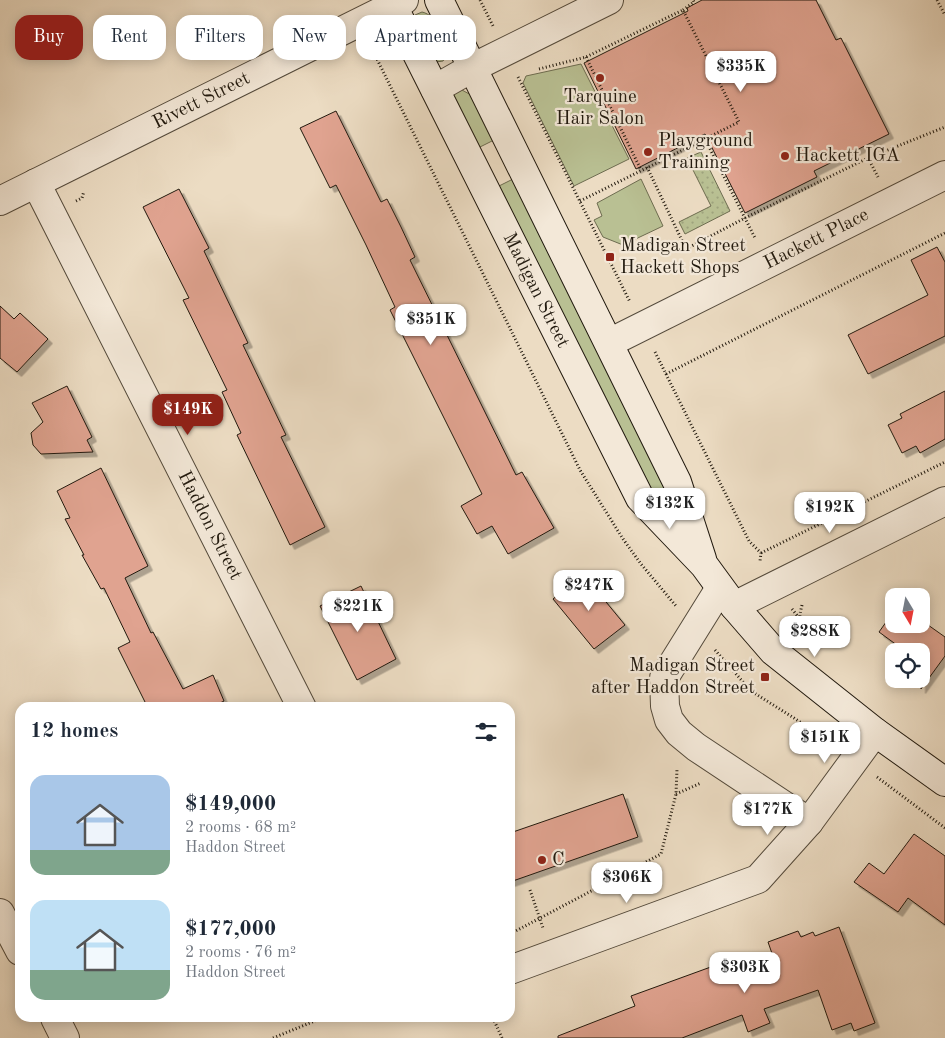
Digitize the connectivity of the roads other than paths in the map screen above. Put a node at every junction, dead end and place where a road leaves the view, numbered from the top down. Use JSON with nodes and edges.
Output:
{"nodes":[{"id":1,"x":439,"y":0,"type":"edge"},
{"id":2,"x":609,"y":0,"type":"edge"},
{"id":3,"x":396,"y":2,"type":"edge"},
{"id":4,"x":472,"y":68,"type":"junction"},
{"id":5,"x":435,"y":89,"type":"junction"},
{"id":6,"x":945,"y":175,"type":"edge"},
{"id":7,"x":36,"y":183,"type":"junction"},
{"id":8,"x":0,"y":201,"type":"edge"},
{"id":9,"x":609,"y":343,"type":"junction"},
{"id":10,"x":945,"y":501,"type":"edge"},
{"id":11,"x":704,"y":565,"type":"junction"},
{"id":12,"x":727,"y":597,"type":"junction"},
{"id":13,"x":299,"y":702,"type":"edge"},
{"id":14,"x":875,"y":732,"type":"junction"},
{"id":15,"x":945,"y":782,"type":"edge"},
{"id":16,"x":809,"y":822,"type":"junction"},
{"id":17,"x":0,"y":913,"type":"edge"},
{"id":18,"x":15,"y":942,"type":"edge"},
{"id":19,"x":515,"y":968,"type":"edge"},
{"id":20,"x":57,"y":1022,"type":"edge"},
{"id":21,"x":65,"y":1038,"type":"edge"}],
"edges":[{"from":1,"to":4,"type":"street","name":"Madigan Street"},
{"from":2,"to":4,"type":"street"},
{"from":3,"to":5,"type":"street","name":"Madigan Street"},
{"from":3,"to":7,"type":"street","name":"Rivett Street"},
{"from":4,"to":5,"type":"street"},
{"from":4,"to":9,"type":"street","name":"Madigan Street"},
{"from":5,"to":11,"type":"street","name":"Madigan Street"},
{"from":6,"to":9,"type":"street","name":"Hackett Place"},
{"from":7,"to":8,"type":"street","name":"Rivett Street"},
{"from":7,"to":13,"type":"street","name":"Haddon Street"},
{"from":9,"to":11,"type":"street","name":"Madigan Street"},
{"from":10,"to":12,"type":"street"},
{"from":11,"to":12,"type":"street","name":"Madigan Street"},
{"from":12,"to":14,"type":"street","name":"Madigan Street"},
{"from":12,"to":16,"type":"street"},
{"from":14,"to":15,"type":"street","name":"Madigan Street"},
{"from":14,"to":16,"type":"street"},
{"from":16,"to":19,"type":"street"},
{"from":17,"to":18,"type":"street"},
{"from":20,"to":21,"type":"street"}]}
